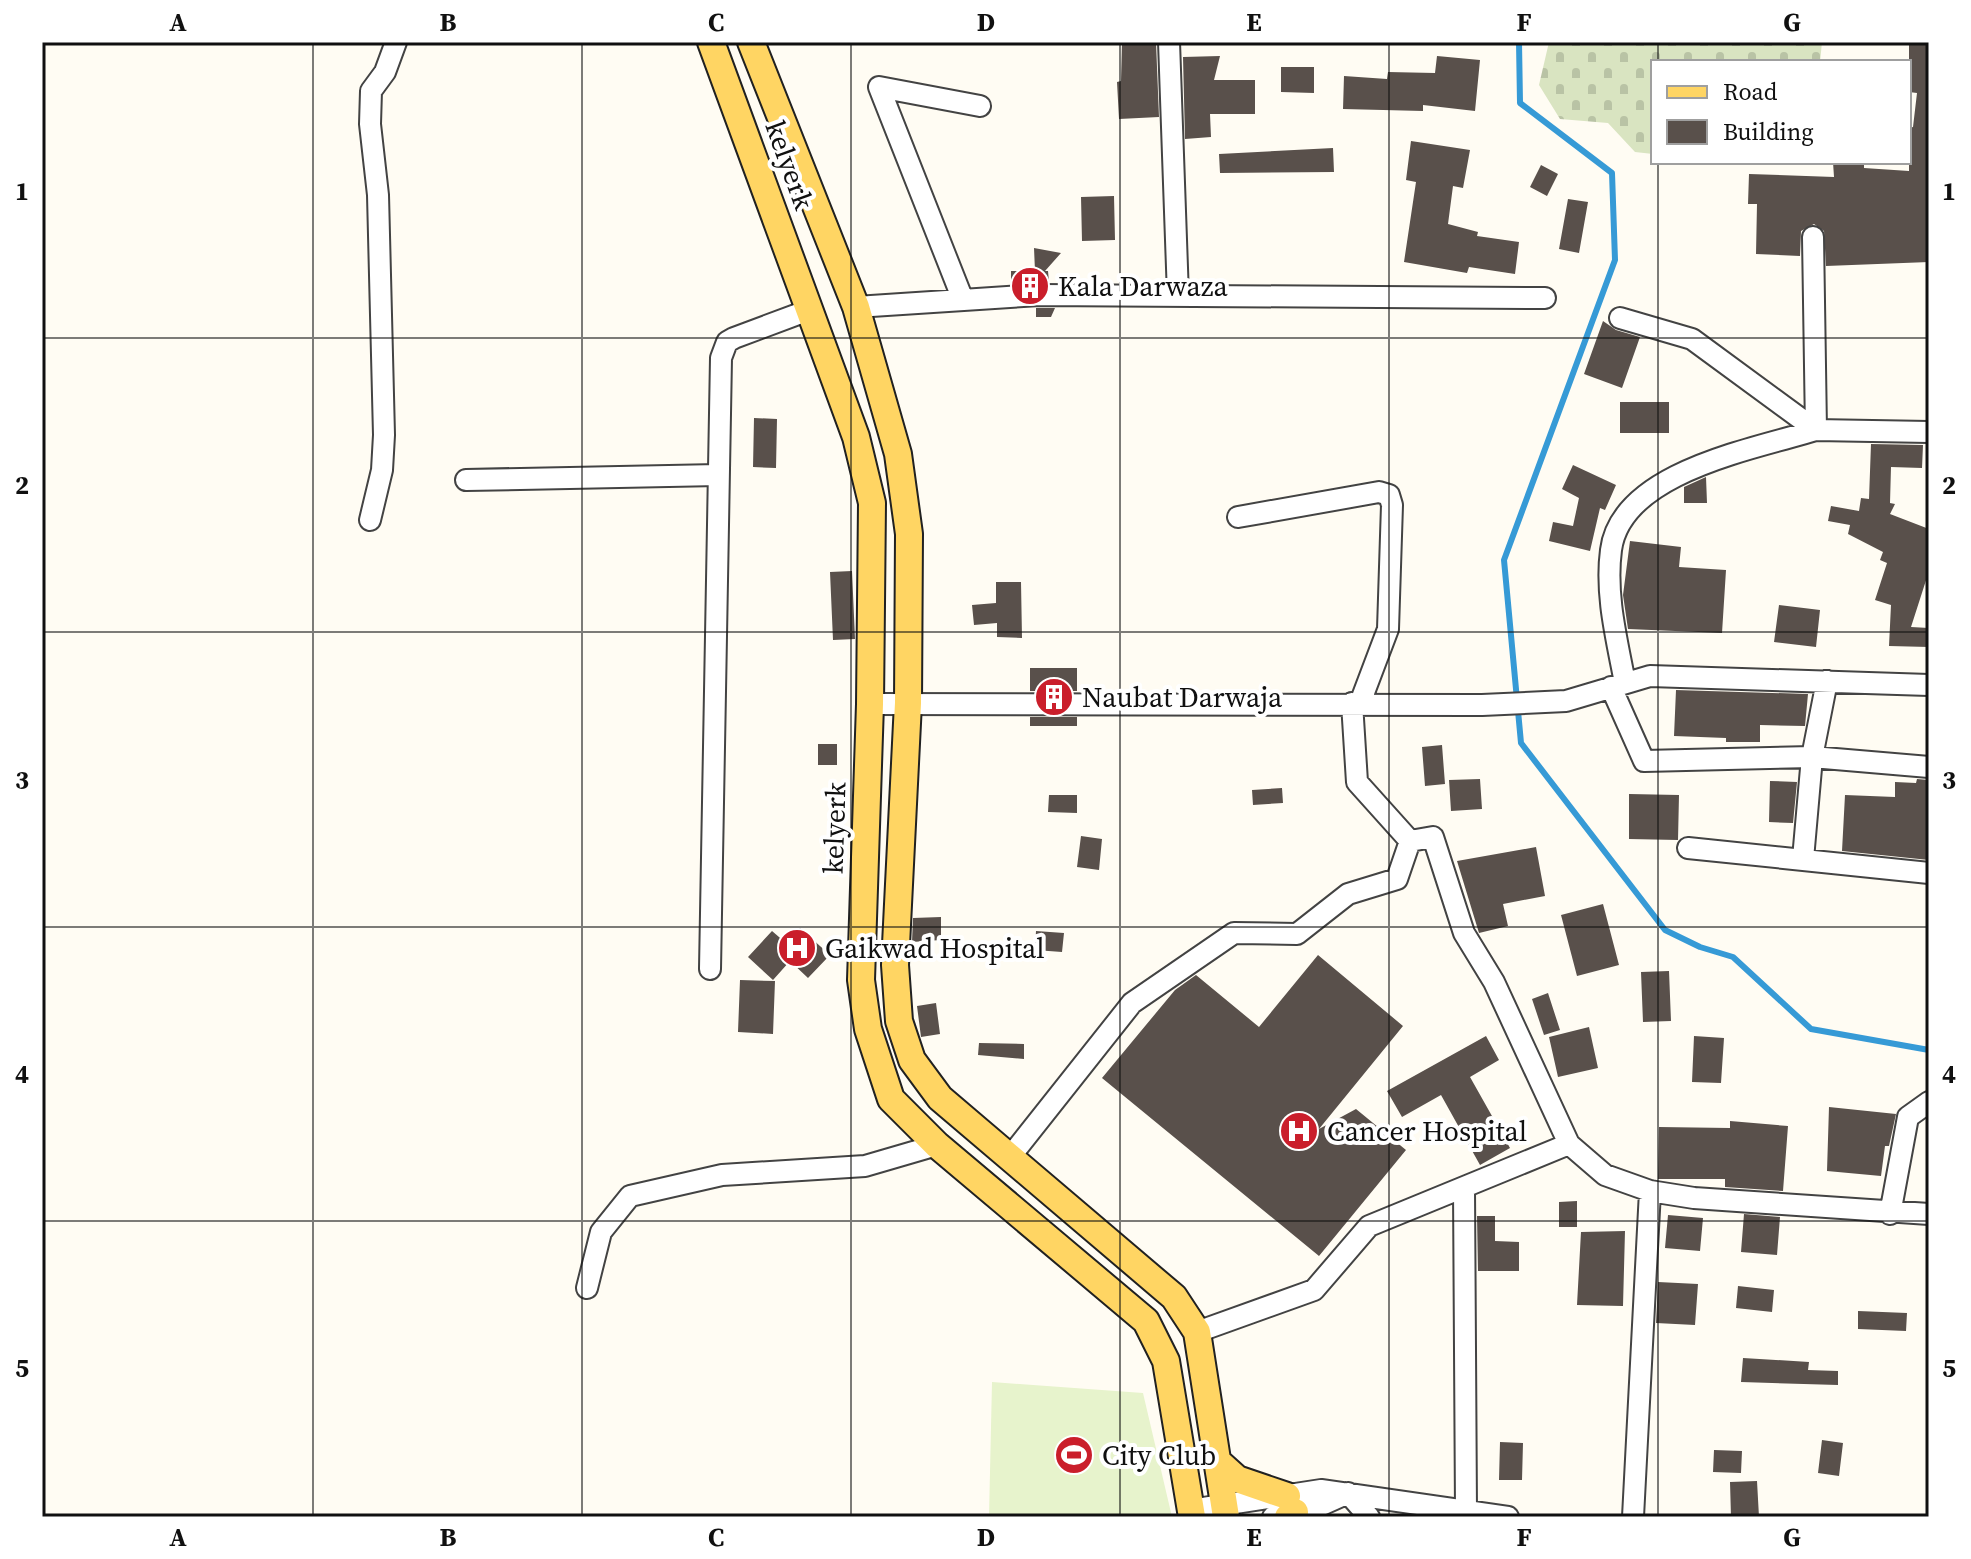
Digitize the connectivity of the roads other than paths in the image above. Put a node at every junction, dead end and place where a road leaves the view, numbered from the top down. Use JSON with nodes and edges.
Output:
{"nodes":[{"id":1,"x":396,"y":42,"type":"edge"},
{"id":2,"x":711,"y":42,"type":"edge"},
{"id":3,"x":751,"y":42,"type":"edge"},
{"id":4,"x":1169,"y":42,"type":"edge"},
{"id":5,"x":980,"y":106,"type":"dead end"},
{"id":6,"x":1813,"y":237,"type":"dead end"},
{"id":7,"x":1178,"y":296,"type":"junction"},
{"id":8,"x":1545,"y":298,"type":"dead end"},
{"id":9,"x":963,"y":300,"type":"junction"},
{"id":10,"x":856,"y":307,"type":"junction"},
{"id":11,"x":809,"y":310,"type":"junction"},
{"id":12,"x":1620,"y":318,"type":"dead end"},
{"id":13,"x":1816,"y":430,"type":"junction"},
{"id":14,"x":1929,"y":432,"type":"edge"},
{"id":15,"x":718,"y":475,"type":"junction"},
{"id":16,"x":466,"y":480,"type":"dead end"},
{"id":17,"x":1238,"y":517,"type":"dead end"},
{"id":18,"x":370,"y":520,"type":"dead end"},
{"id":19,"x":1827,"y":681,"type":"junction"},
{"id":20,"x":1618,"y":685,"type":"junction"},
{"id":21,"x":1929,"y":685,"type":"edge"},
{"id":22,"x":908,"y":703,"type":"junction"},
{"id":23,"x":1356,"y":703,"type":"junction"},
{"id":24,"x":870,"y":704,"type":"junction"},
{"id":25,"x":1812,"y":757,"type":"junction"},
{"id":26,"x":1929,"y":767,"type":"edge"},
{"id":27,"x":1410,"y":841,"type":"junction"},
{"id":28,"x":1688,"y":848,"type":"dead end"},
{"id":29,"x":1803,"y":859,"type":"junction"},
{"id":30,"x":1929,"y":873,"type":"edge"},
{"id":31,"x":710,"y":969,"type":"dead end"},
{"id":32,"x":1929,"y":1102,"type":"edge"},
{"id":33,"x":1569,"y":1144,"type":"junction"},
{"id":34,"x":937,"y":1145,"type":"junction"},
{"id":35,"x":1010,"y":1157,"type":"junction"},
{"id":36,"x":1464,"y":1189,"type":"junction"},
{"id":37,"x":1650,"y":1191,"type":"junction"},
{"id":38,"x":1890,"y":1214,"type":"junction"},
{"id":39,"x":1929,"y":1214,"type":"edge"},
{"id":40,"x":587,"y":1288,"type":"dead end"},
{"id":41,"x":1197,"y":1332,"type":"junction"},
{"id":42,"x":1217,"y":1461,"type":"junction"},
{"id":43,"x":1348,"y":1493,"type":"junction"},
{"id":44,"x":1286,"y":1510,"type":"edge"},
{"id":45,"x":1466,"y":1510,"type":"junction"},
{"id":46,"x":1225,"y":1512,"type":"edge"},
{"id":47,"x":1191,"y":1513,"type":"edge"},
{"id":48,"x":1369,"y":1517,"type":"edge"},
{"id":49,"x":1508,"y":1517,"type":"edge"},
{"id":50,"x":1633,"y":1517,"type":"edge"}],
"edges":[{"from":1,"to":18,"type":"street"},
{"from":2,"to":11,"type":"main road","name":"kelyerk"},
{"from":3,"to":10,"type":"main road"},
{"from":4,"to":7,"type":"street"},
{"from":5,"to":9,"type":"street"},
{"from":6,"to":13,"type":"street"},
{"from":7,"to":8,"type":"street"},
{"from":7,"to":9,"type":"street"},
{"from":9,"to":10,"type":"street"},
{"from":10,"to":22,"type":"main road"},
{"from":11,"to":15,"type":"street"},
{"from":11,"to":24,"type":"main road","name":"kelyerk"},
{"from":12,"to":13,"type":"street"},
{"from":13,"to":14,"type":"street"},
{"from":13,"to":20,"type":"street"},
{"from":15,"to":16,"type":"street"},
{"from":15,"to":31,"type":"street"},
{"from":17,"to":23,"type":"street"},
{"from":19,"to":20,"type":"street"},
{"from":19,"to":21,"type":"street"},
{"from":19,"to":25,"type":"street"},
{"from":20,"to":23,"type":"street"},
{"from":20,"to":25,"type":"street"},
{"from":22,"to":23,"type":"street"},
{"from":22,"to":24,"type":"street"},
{"from":22,"to":35,"type":"main road"},
{"from":23,"to":27,"type":"street"},
{"from":24,"to":34,"type":"main road","name":"kelyerk"},
{"from":25,"to":26,"type":"street"},
{"from":25,"to":29,"type":"street"},
{"from":27,"to":33,"type":"street"},
{"from":27,"to":35,"type":"street"},
{"from":28,"to":29,"type":"street"},
{"from":29,"to":30,"type":"street"},
{"from":32,"to":38,"type":"street"},
{"from":33,"to":36,"type":"street"},
{"from":33,"to":37,"type":"street"},
{"from":34,"to":40,"type":"street"},
{"from":34,"to":47,"type":"main road","name":"kelyerk"},
{"from":35,"to":41,"type":"main road"},
{"from":36,"to":41,"type":"street"},
{"from":36,"to":45,"type":"street"},
{"from":37,"to":38,"type":"street"},
{"from":37,"to":50,"type":"street"},
{"from":38,"to":39,"type":"street"},
{"from":41,"to":42,"type":"main road"},
{"from":42,"to":44,"type":"main road"},
{"from":42,"to":46,"type":"main road"},
{"from":43,"to":44,"type":"street"},
{"from":43,"to":45,"type":"street"},
{"from":43,"to":48,"type":"street"},
{"from":44,"to":46,"type":"street"},
{"from":45,"to":49,"type":"street"},
{"from":46,"to":47,"type":"street"}]}
